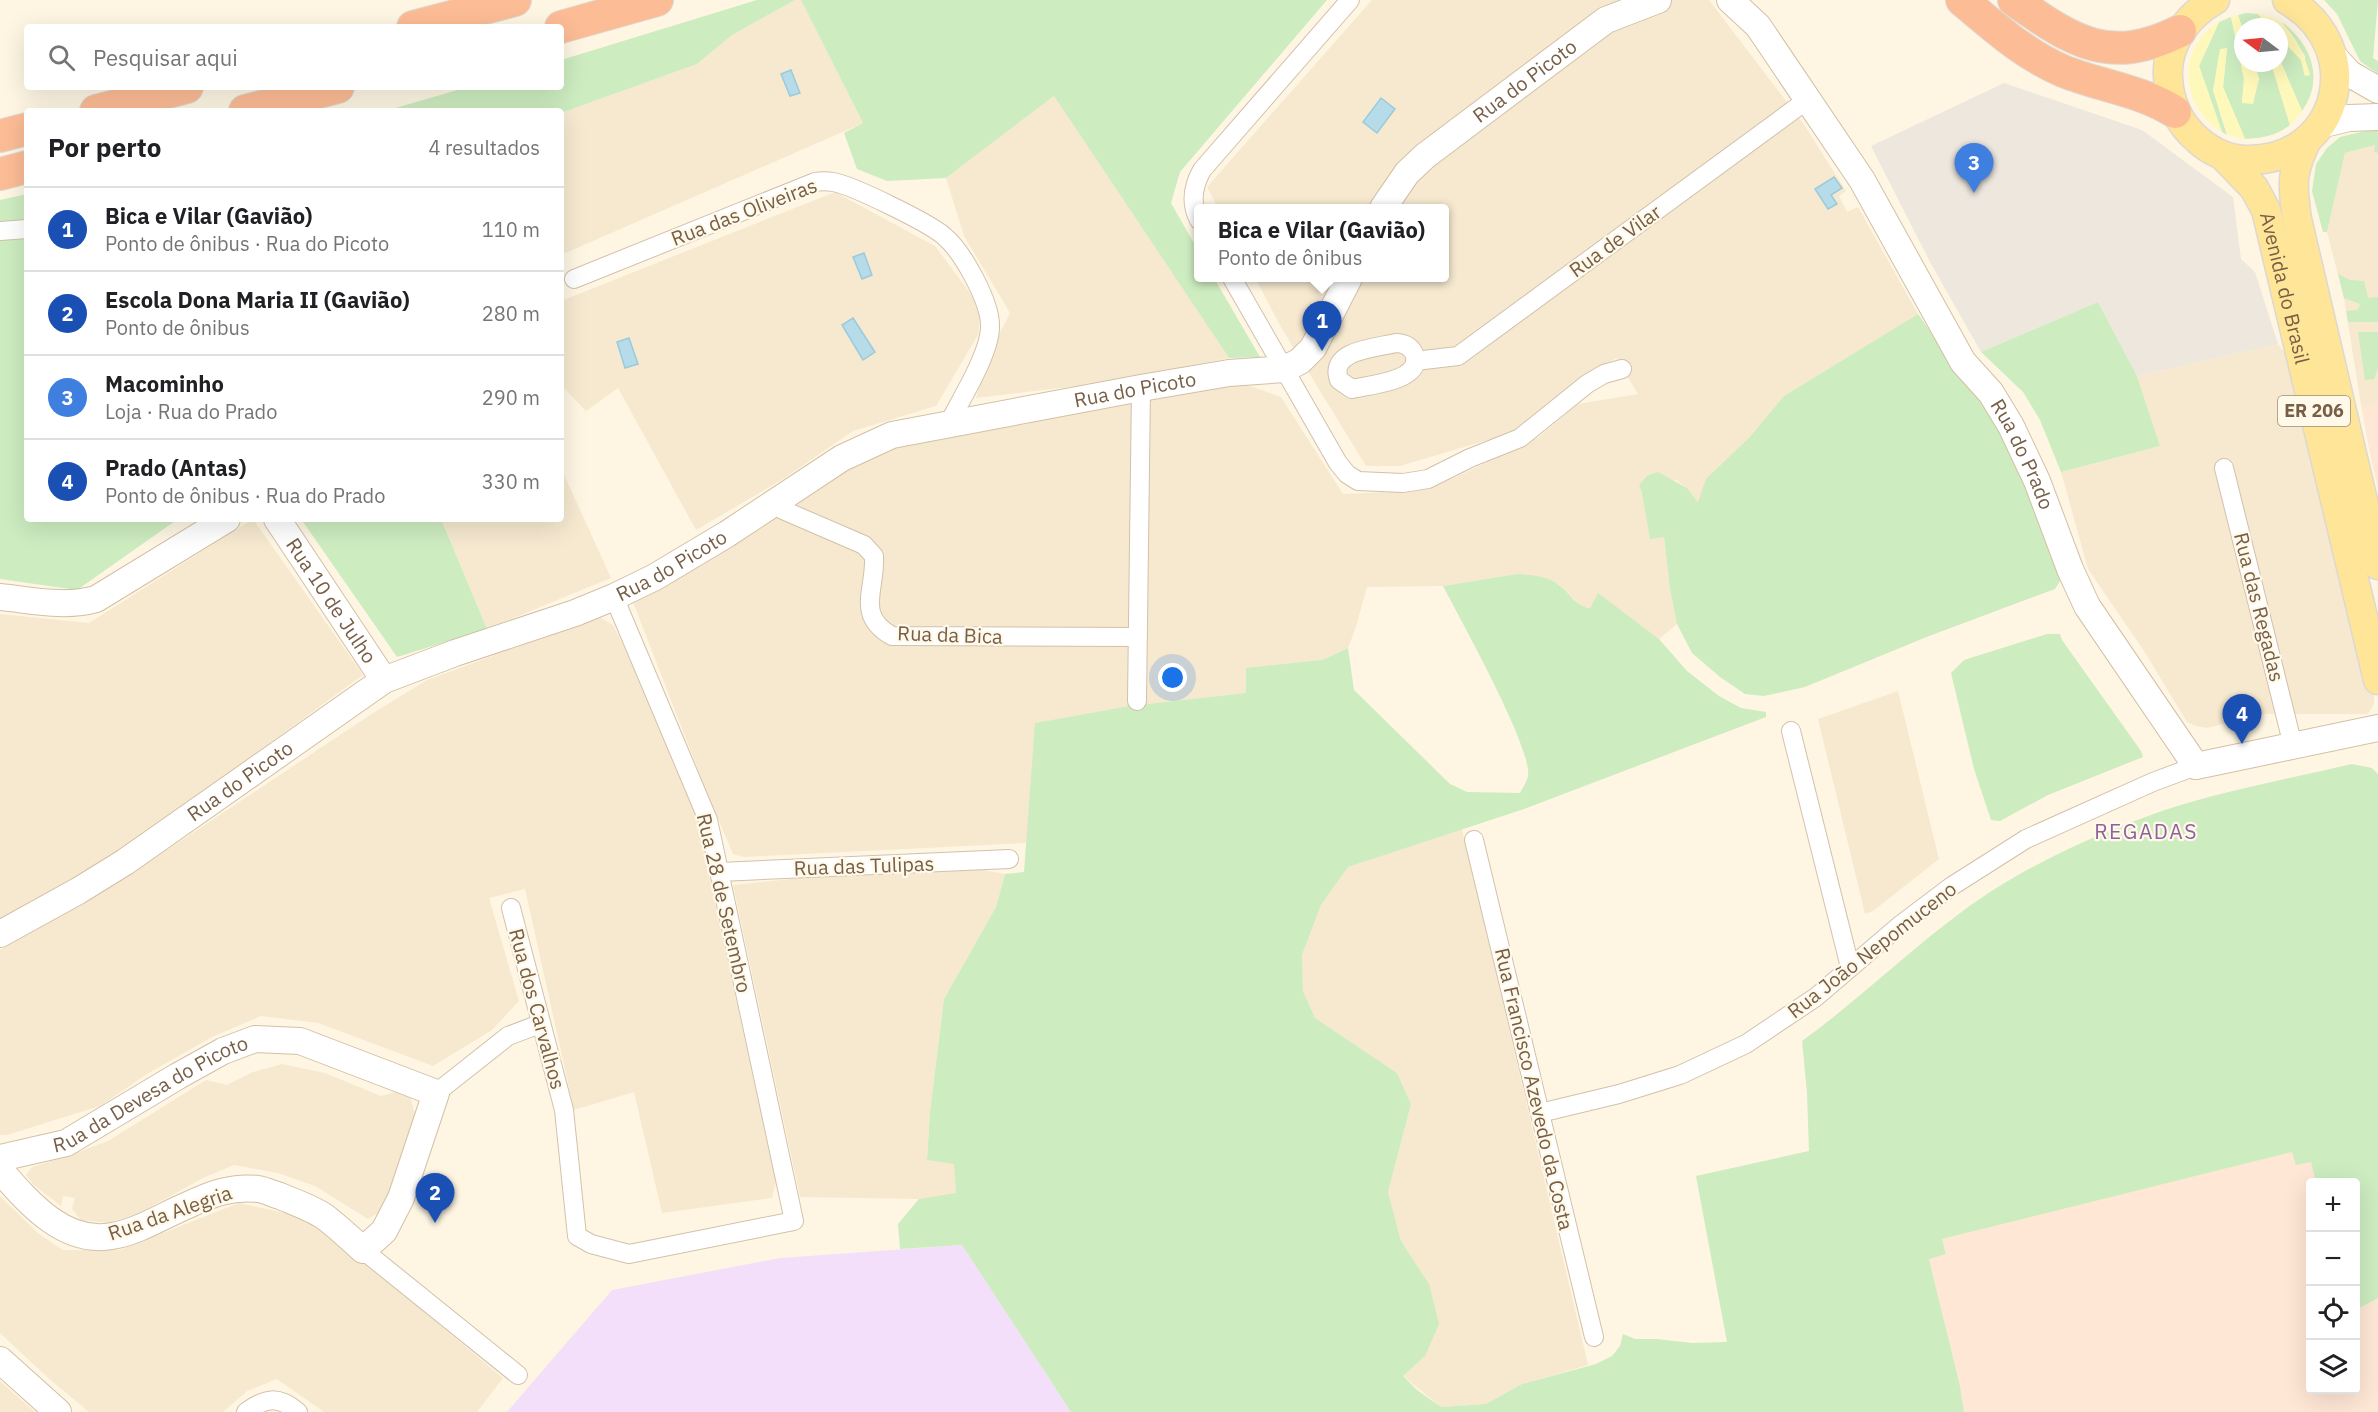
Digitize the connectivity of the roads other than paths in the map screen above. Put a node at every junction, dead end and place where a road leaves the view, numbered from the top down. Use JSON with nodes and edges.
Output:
{"nodes":[{"id":1,"x":657,"y":0,"type":"edge"},
{"id":2,"x":1350,"y":0,"type":"edge"},
{"id":3,"x":1658,"y":0,"type":"edge"},
{"id":4,"x":1730,"y":0,"type":"edge"},
{"id":5,"x":1962,"y":0,"type":"edge"},
{"id":6,"x":2287,"y":0,"type":"edge"},
{"id":7,"x":501,"y":2,"type":"edge"},
{"id":8,"x":2208,"y":2,"type":"edge"},
{"id":9,"x":2022,"y":4,"type":"edge"},
{"id":10,"x":424,"y":24,"type":"edge"},
{"id":11,"x":564,"y":26,"type":"edge"},
{"id":12,"x":2180,"y":31,"type":"junction"},
{"id":13,"x":2334,"y":57,"type":"junction"},
{"id":14,"x":176,"y":90,"type":"edge"},
{"id":15,"x":326,"y":90,"type":"edge"},
{"id":16,"x":2378,"y":90,"type":"edge"},
{"id":17,"x":1807,"y":100,"type":"junction"},
{"id":18,"x":107,"y":108,"type":"edge"},
{"id":19,"x":257,"y":108,"type":"edge"},
{"id":20,"x":2175,"y":112,"type":"junction"},
{"id":21,"x":2378,"y":117,"type":"edge"},
{"id":22,"x":24,"y":130,"type":"edge"},
{"id":23,"x":2313,"y":132,"type":"junction"},
{"id":24,"x":0,"y":136,"type":"edge"},
{"id":25,"x":2223,"y":156,"type":"junction"},
{"id":26,"x":24,"y":169,"type":"edge"},
{"id":27,"x":0,"y":174,"type":"edge"},
{"id":28,"x":1386,"y":204,"type":"edge"},
{"id":29,"x":1194,"y":212,"type":"edge"},
{"id":30,"x":24,"y":229,"type":"edge"},
{"id":31,"x":0,"y":231,"type":"edge"},
{"id":32,"x":574,"y":279,"type":"dead end"},
{"id":33,"x":1234,"y":282,"type":"edge"},
{"id":34,"x":1347,"y":282,"type":"edge"},
{"id":35,"x":1415,"y":361,"type":"dead end"},
{"id":36,"x":1285,"y":369,"type":"junction"},
{"id":37,"x":1622,"y":369,"type":"dead end"},
{"id":38,"x":1141,"y":388,"type":"junction"},
{"id":39,"x":949,"y":423,"type":"junction"},
{"id":40,"x":2224,"y":468,"type":"dead end"},
{"id":41,"x":777,"y":501,"type":"junction"},
{"id":42,"x":222,"y":522,"type":"edge"},
{"id":43,"x":280,"y":522,"type":"edge"},
{"id":44,"x":2378,"y":565,"type":"edge"},
{"id":45,"x":0,"y":597,"type":"edge"},
{"id":46,"x":615,"y":597,"type":"junction"},
{"id":47,"x":1138,"y":637,"type":"junction"},
{"id":48,"x":384,"y":680,"type":"junction"},
{"id":49,"x":2378,"y":680,"type":"edge"},
{"id":50,"x":1137,"y":701,"type":"dead end"},
{"id":51,"x":2378,"y":728,"type":"edge"},
{"id":52,"x":1791,"y":731,"type":"dead end"},
{"id":53,"x":2293,"y":746,"type":"junction"},
{"id":54,"x":2196,"y":766,"type":"junction"},
{"id":55,"x":1474,"y":840,"type":"dead end"},
{"id":56,"x":1009,"y":859,"type":"dead end"},
{"id":57,"x":720,"y":872,"type":"junction"},
{"id":58,"x":511,"y":908,"type":"dead end"},
{"id":59,"x":0,"y":934,"type":"edge"},
{"id":60,"x":1850,"y":967,"type":"junction"},
{"id":61,"x":540,"y":1024,"type":"junction"},
{"id":62,"x":436,"y":1093,"type":"junction"},
{"id":63,"x":1540,"y":1113,"type":"junction"},
{"id":64,"x":0,"y":1158,"type":"edge"},
{"id":65,"x":0,"y":1170,"type":"edge"},
{"id":66,"x":794,"y":1221,"type":"joint"},
{"id":67,"x":363,"y":1250,"type":"junction"},
{"id":68,"x":1594,"y":1337,"type":"dead end"},
{"id":69,"x":0,"y":1360,"type":"edge"},
{"id":70,"x":518,"y":1376,"type":"dead end"},
{"id":71,"x":58,"y":1412,"type":"edge"},
{"id":72,"x":246,"y":1412,"type":"edge"},
{"id":73,"x":298,"y":1412,"type":"edge"}],
"edges":[{"from":1,"to":11,"type":"highway"},
{"from":2,"to":29,"type":"street"},
{"from":3,"to":28,"type":"street","name":"Rua do Picoto"},
{"from":4,"to":17,"type":"street","name":"Rua do Prado"},
{"from":5,"to":20,"type":"highway"},
{"from":6,"to":13,"type":"main road","name":"Avenida do Brasil","number":"ER 206"},
{"from":7,"to":10,"type":"highway"},
{"from":8,"to":12,"type":"main road","name":"Avenida do Brasil","number":"ER 206"},
{"from":9,"to":12,"type":"highway"},
{"from":12,"to":20,"type":"main road","name":"Avenida do Brasil","number":"ER 206"},
{"from":13,"to":16,"type":"street"},
{"from":13,"to":23,"type":"main road","name":"Avenida do Brasil","number":"ER 206"},
{"from":14,"to":18,"type":"highway"},
{"from":15,"to":19,"type":"highway"},
{"from":17,"to":35,"type":"street","name":"Rua de Vilar"},
{"from":17,"to":54,"type":"street","name":"Rua do Prado"},
{"from":20,"to":25,"type":"main road","name":"Avenida do Brasil","number":"ER 206"},
{"from":21,"to":23,"type":"street"},
{"from":22,"to":24,"type":"highway"},
{"from":23,"to":25,"type":"main road","name":"Avenida do Brasil"},
{"from":23,"to":44,"type":"main road","name":"Avenida do Brasil","number":"ER 206"},
{"from":25,"to":49,"type":"main road","name":"Avenida do Brasil","number":"ER 206"},
{"from":26,"to":27,"type":"highway"},
{"from":30,"to":31,"type":"street"},
{"from":32,"to":39,"type":"street","name":"Rua das Oliveiras"},
{"from":33,"to":36,"type":"street"},
{"from":34,"to":36,"type":"street"},
{"from":36,"to":37,"type":"street"},
{"from":36,"to":38,"type":"street","name":"Rua do Picoto"},
{"from":38,"to":39,"type":"street","name":"Rua do Picoto"},
{"from":38,"to":47,"type":"street"},
{"from":39,"to":41,"type":"street","name":"Rua do Picoto"},
{"from":40,"to":53,"type":"street","name":"Rua das Regadas"},
{"from":41,"to":46,"type":"street","name":"Rua do Picoto"},
{"from":41,"to":47,"type":"street","name":"Rua da Bica"},
{"from":42,"to":45,"type":"street"},
{"from":43,"to":48,"type":"street","name":"Rua 10 de Julho"},
{"from":46,"to":48,"type":"street","name":"Rua do Picoto"},
{"from":46,"to":57,"type":"street","name":"Rua 28 de Setembro"},
{"from":47,"to":50,"type":"street"},
{"from":48,"to":59,"type":"street","name":"Rua do Picoto"},
{"from":51,"to":53,"type":"street"},
{"from":52,"to":60,"type":"street"},
{"from":53,"to":54,"type":"street"},
{"from":54,"to":60,"type":"street","name":"Rua João Nepomuceno"},
{"from":55,"to":63,"type":"street","name":"Rua Francisco Azevedo da Costa"},
{"from":56,"to":57,"type":"street","name":"Rua das Tulipas"},
{"from":57,"to":66,"type":"street","name":"Rua 28 de Setembro"},
{"from":58,"to":61,"type":"street","name":"Rua dos Carvalhos"},
{"from":60,"to":63,"type":"street","name":"Rua João Nepomuceno"},
{"from":61,"to":62,"type":"street"},
{"from":61,"to":66,"type":"street","name":"Rua dos Carvalhos"},
{"from":62,"to":64,"type":"street","name":"Rua da Devesa do Picoto"},
{"from":62,"to":67,"type":"street"},
{"from":63,"to":68,"type":"street","name":"Rua Francisco Azevedo da Costa"},
{"from":65,"to":67,"type":"street","name":"Rua da Alegria"},
{"from":67,"to":70,"type":"street","name":"Rua da Alegria"},
{"from":69,"to":71,"type":"street"},
{"from":72,"to":73,"type":"street"}]}
